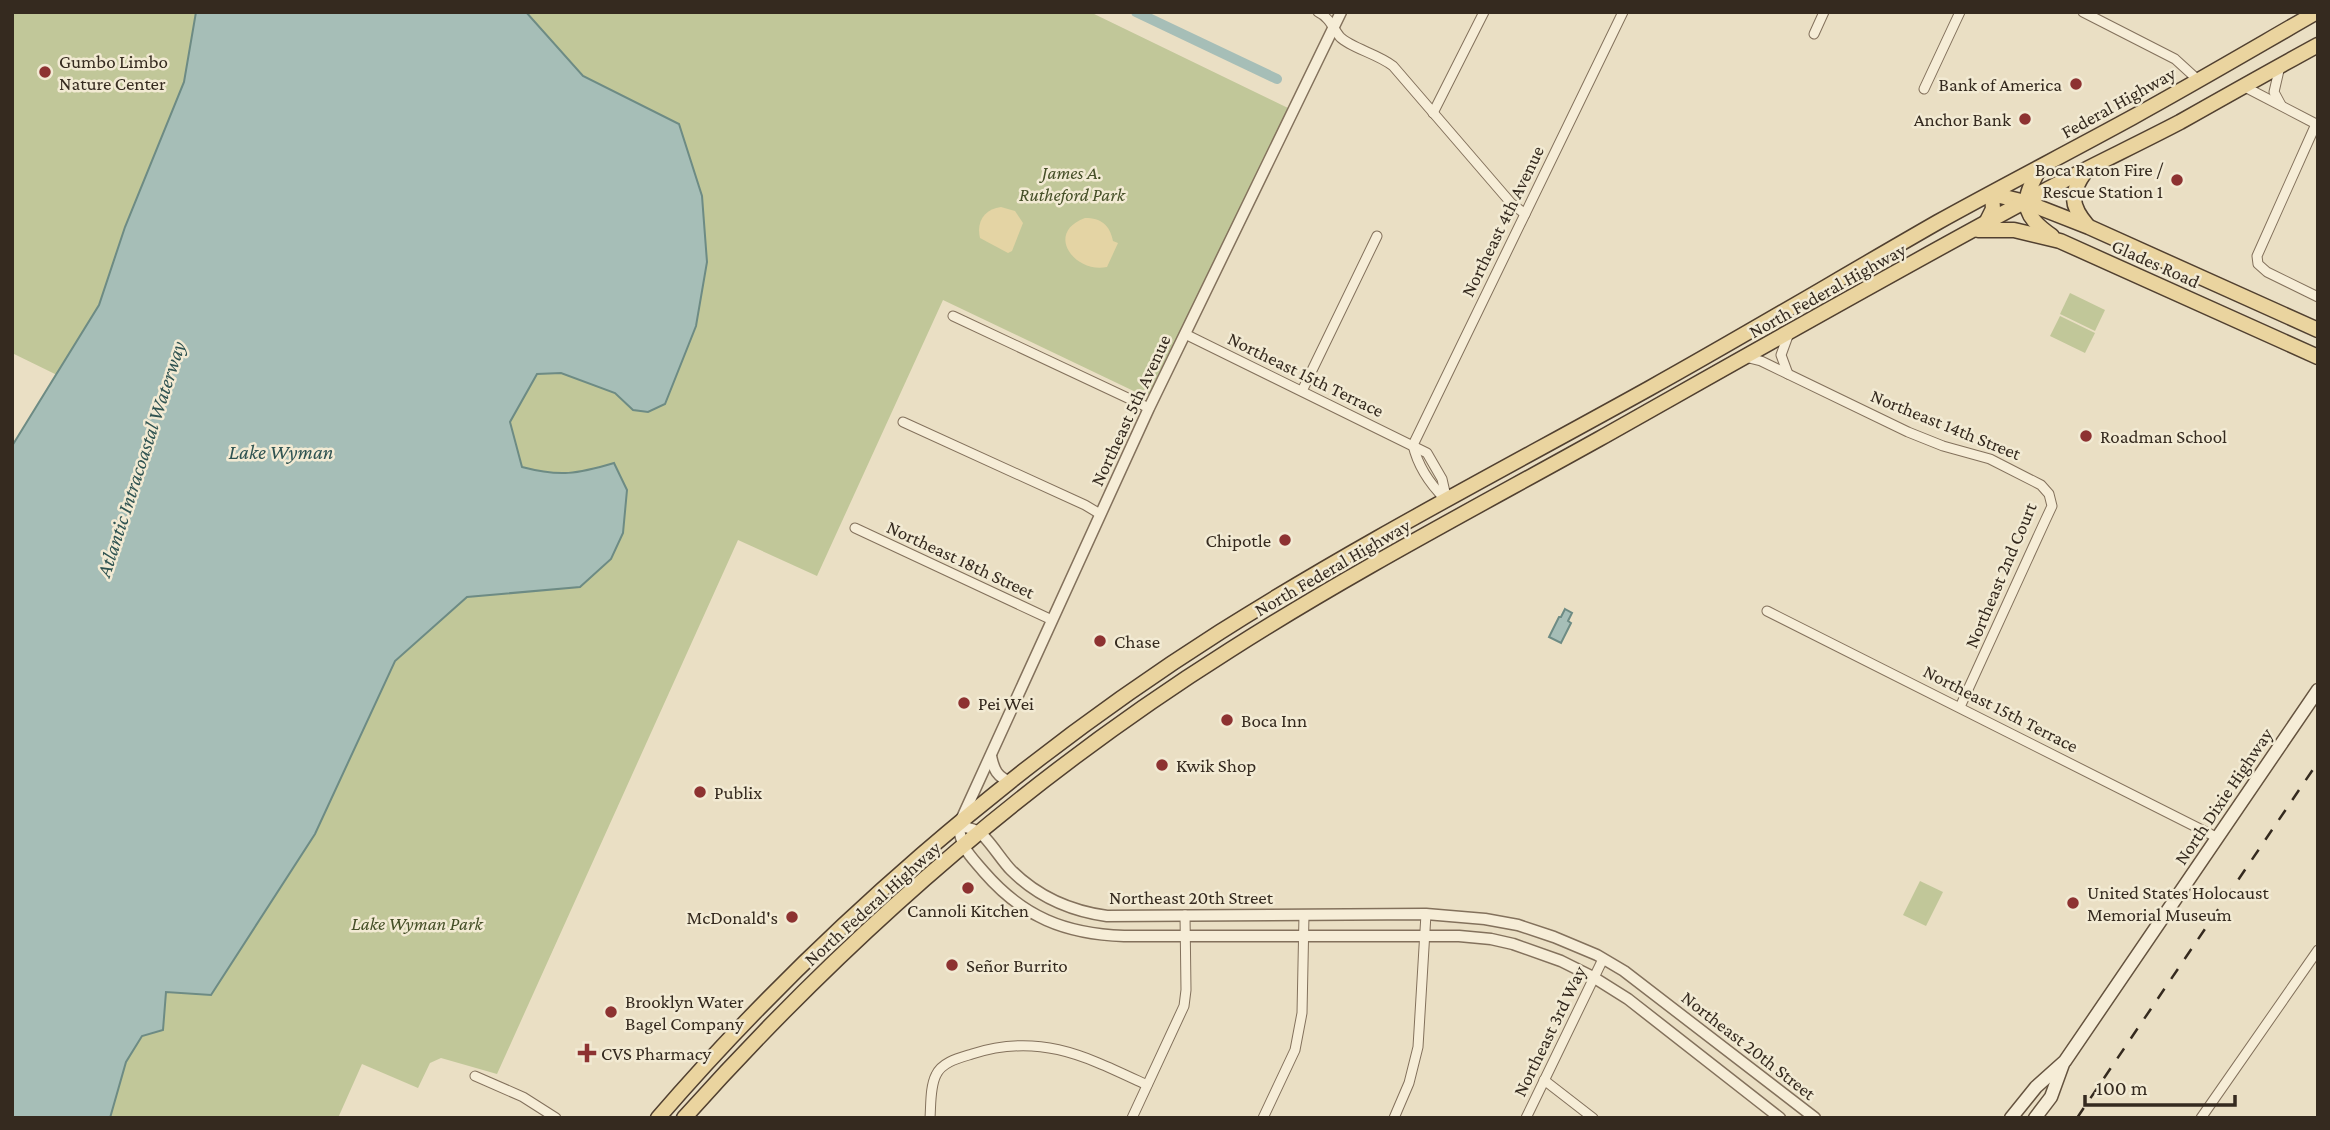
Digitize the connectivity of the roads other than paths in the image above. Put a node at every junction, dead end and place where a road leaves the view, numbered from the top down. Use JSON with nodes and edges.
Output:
{"nodes":[{"id":1,"x":1318,"y":12,"type":"edge"},
{"id":2,"x":1341,"y":12,"type":"edge"},
{"id":3,"x":1484,"y":12,"type":"edge"},
{"id":4,"x":1623,"y":12,"type":"edge"},
{"id":5,"x":1824,"y":12,"type":"edge"},
{"id":6,"x":1960,"y":12,"type":"edge"},
{"id":7,"x":2083,"y":12,"type":"edge"},
{"id":8,"x":2317,"y":12,"type":"edge"},
{"id":9,"x":1334,"y":28,"type":"junction"},
{"id":10,"x":1814,"y":34,"type":"dead end"},
{"id":11,"x":2318,"y":45,"type":"edge"},
{"id":12,"x":2280,"y":66,"type":"junction"},
{"id":13,"x":2198,"y":80,"type":"junction"},
{"id":14,"x":2243,"y":86,"type":"junction"},
{"id":15,"x":1924,"y":89,"type":"dead end"},
{"id":16,"x":2282,"y":107,"type":"junction"},
{"id":17,"x":1433,"y":113,"type":"junction"},
{"id":18,"x":2317,"y":125,"type":"edge"},
{"id":19,"x":2040,"y":167,"type":"junction"},
{"id":20,"x":2086,"y":170,"type":"junction"},
{"id":21,"x":1992,"y":194,"type":"junction"},
{"id":22,"x":2025,"y":202,"type":"junction"},
{"id":23,"x":1525,"y":214,"type":"junction"},
{"id":24,"x":1936,"y":223,"type":"joint"},
{"id":25,"x":1979,"y":227,"type":"junction"},
{"id":26,"x":2089,"y":227,"type":"junction"},
{"id":27,"x":1377,"y":236,"type":"dead end"},
{"id":28,"x":2060,"y":241,"type":"junction"},
{"id":29,"x":2318,"y":297,"type":"edge"},
{"id":30,"x":953,"y":316,"type":"dead end"},
{"id":31,"x":1778,"y":316,"type":"junction"},
{"id":32,"x":2318,"y":330,"type":"edge"},
{"id":33,"x":1789,"y":333,"type":"junction"},
{"id":34,"x":1185,"y":334,"type":"junction"},
{"id":35,"x":1771,"y":343,"type":"junction"},
{"id":36,"x":1745,"y":357,"type":"junction"},
{"id":37,"x":2318,"y":357,"type":"edge"},
{"id":38,"x":1788,"y":374,"type":"junction"},
{"id":39,"x":1302,"y":391,"type":"junction"},
{"id":40,"x":1149,"y":408,"type":"junction"},
{"id":41,"x":903,"y":422,"type":"dead end"},
{"id":42,"x":1413,"y":445,"type":"junction"},
{"id":43,"x":1477,"y":484,"type":"junction"},
{"id":44,"x":2049,"y":494,"type":"joint"},
{"id":45,"x":1447,"y":500,"type":"junction"},
{"id":46,"x":1100,"y":514,"type":"junction"},
{"id":47,"x":1459,"y":517,"type":"junction"},
{"id":48,"x":855,"y":528,"type":"dead end"},
{"id":49,"x":1429,"y":534,"type":"junction"},
{"id":50,"x":1310,"y":577,"type":"junction"},
{"id":51,"x":1320,"y":595,"type":"junction"},
{"id":52,"x":1767,"y":611,"type":"dead end"},
{"id":53,"x":1052,"y":620,"type":"junction"},
{"id":54,"x":1217,"y":634,"type":"junction"},
{"id":55,"x":1203,"y":667,"type":"junction"},
{"id":56,"x":2318,"y":690,"type":"edge"},
{"id":57,"x":1122,"y":699,"type":"junction"},
{"id":58,"x":1961,"y":707,"type":"junction"},
{"id":59,"x":1133,"y":715,"type":"junction"},
{"id":60,"x":991,"y":755,"type":"junction"},
{"id":61,"x":1011,"y":782,"type":"junction"},
{"id":62,"x":958,"y":825,"type":"junction"},
{"id":63,"x":980,"y":832,"type":"junction"},
{"id":64,"x":2218,"y":838,"type":"junction"},
{"id":65,"x":962,"y":846,"type":"junction"},
{"id":66,"x":1054,"y":901,"type":"junction"},
{"id":67,"x":1185,"y":915,"type":"junction"},
{"id":68,"x":1304,"y":915,"type":"junction"},
{"id":69,"x":1426,"y":915,"type":"junction"},
{"id":70,"x":1045,"y":920,"type":"junction"},
{"id":71,"x":1424,"y":935,"type":"junction"},
{"id":72,"x":1185,"y":936,"type":"junction"},
{"id":73,"x":1304,"y":936,"type":"junction"},
{"id":74,"x":2318,"y":950,"type":"edge"},
{"id":75,"x":1603,"y":959,"type":"junction"},
{"id":76,"x":1593,"y":977,"type":"junction"},
{"id":77,"x":2065,"y":1061,"type":"junction"},
{"id":78,"x":475,"y":1076,"type":"dead end"},
{"id":79,"x":1544,"y":1080,"type":"junction"},
{"id":80,"x":1147,"y":1085,"type":"junction"},
{"id":81,"x":663,"y":1114,"type":"edge"},
{"id":82,"x":1812,"y":1117,"type":"edge"},
{"id":83,"x":556,"y":1118,"type":"edge"},
{"id":84,"x":684,"y":1118,"type":"edge"},
{"id":85,"x":930,"y":1118,"type":"edge"},
{"id":86,"x":1132,"y":1118,"type":"edge"},
{"id":87,"x":1263,"y":1118,"type":"edge"},
{"id":88,"x":1394,"y":1118,"type":"edge"},
{"id":89,"x":1526,"y":1118,"type":"edge"},
{"id":90,"x":1592,"y":1118,"type":"edge"},
{"id":91,"x":1780,"y":1118,"type":"edge"},
{"id":92,"x":2011,"y":1118,"type":"edge"},
{"id":93,"x":2035,"y":1118,"type":"edge"},
{"id":94,"x":2201,"y":1118,"type":"edge"}],
"edges":[{"from":1,"to":9,"type":"street"},
{"from":2,"to":9,"type":"street","name":"Northeast 5th Avenue"},
{"from":3,"to":17,"type":"street"},
{"from":4,"to":23,"type":"street","name":"Northeast 4th Avenue"},
{"from":5,"to":10,"type":"street"},
{"from":6,"to":15,"type":"street"},
{"from":7,"to":13,"type":"street"},
{"from":8,"to":13,"type":"main road","name":"Federal Highway"},
{"from":9,"to":17,"type":"street"},
{"from":9,"to":34,"type":"street","name":"Northeast 5th Avenue"},
{"from":11,"to":12,"type":"main road"},
{"from":12,"to":14,"type":"main road"},
{"from":12,"to":16,"type":"street"},
{"from":13,"to":19,"type":"main road","name":"Federal Highway"},
{"from":14,"to":16,"type":"street"},
{"from":14,"to":20,"type":"main road"},
{"from":16,"to":18,"type":"street"},
{"from":17,"to":23,"type":"street"},
{"from":18,"to":29,"type":"street"},
{"from":19,"to":21,"type":"main road","name":"Federal Highway"},
{"from":19,"to":22,"type":"main road"},
{"from":20,"to":22,"type":"main road","name":"North Federal Highway"},
{"from":20,"to":26,"type":"main road"},
{"from":21,"to":22,"type":"main road","name":"Glades Road"},
{"from":21,"to":24,"type":"main road","name":"Federal Highway"},
{"from":21,"to":25,"type":"main road"},
{"from":22,"to":25,"type":"main road","name":"North Federal Highway"},
{"from":22,"to":26,"type":"main road","name":"Glades Road"},
{"from":22,"to":28,"type":"main road"},
{"from":23,"to":42,"type":"street","name":"Northeast 4th Avenue"},
{"from":24,"to":31,"type":"main road","name":"North Federal Highway"},
{"from":25,"to":28,"type":"main road","name":"Glades Road"},
{"from":25,"to":33,"type":"main road","name":"North Federal Highway"},
{"from":26,"to":32,"type":"main road","name":"Glades Road"},
{"from":27,"to":39,"type":"street"},
{"from":28,"to":37,"type":"main road","name":"Glades Road"},
{"from":30,"to":40,"type":"street"},
{"from":31,"to":35,"type":"main road"},
{"from":31,"to":43,"type":"main road","name":"North Federal Highway"},
{"from":33,"to":35,"type":"main road","name":"North Federal Highway"},
{"from":33,"to":38,"type":"street"},
{"from":34,"to":39,"type":"street","name":"Northeast 15th Terrace"},
{"from":34,"to":40,"type":"street","name":"Northeast 5th Avenue"},
{"from":35,"to":36,"type":"main road","name":"North Federal Highway"},
{"from":36,"to":38,"type":"street","name":"Northeast 14th Street"},
{"from":36,"to":47,"type":"main road","name":"North Federal Highway"},
{"from":38,"to":44,"type":"street","name":"Northeast 14th Street"},
{"from":39,"to":42,"type":"street","name":"Northeast 15th Terrace"},
{"from":40,"to":46,"type":"street","name":"Northeast 5th Avenue"},
{"from":41,"to":46,"type":"street"},
{"from":42,"to":45,"type":"street","name":"Northeast 15th Terrace"},
{"from":43,"to":45,"type":"main road","name":"North Federal Highway"},
{"from":43,"to":47,"type":"main road"},
{"from":44,"to":58,"type":"street","name":"Northeast 2nd Court"},
{"from":45,"to":49,"type":"main road"},
{"from":45,"to":50,"type":"main road","name":"North Federal Highway"},
{"from":46,"to":53,"type":"street","name":"Northeast 5th Avenue"},
{"from":47,"to":49,"type":"main road","name":"North Federal Highway"},
{"from":48,"to":53,"type":"street","name":"Northeast 18th Street"},
{"from":49,"to":51,"type":"main road","name":"North Federal Highway"},
{"from":50,"to":51,"type":"street"},
{"from":50,"to":54,"type":"main road","name":"North Federal Highway"},
{"from":51,"to":55,"type":"main road","name":"North Federal Highway"},
{"from":52,"to":58,"type":"street","name":"Northeast 15th Terrace"},
{"from":53,"to":60,"type":"street","name":"Northeast 5th Avenue"},
{"from":54,"to":55,"type":"main road"},
{"from":54,"to":57,"type":"main road","name":"North Federal Highway"},
{"from":55,"to":59,"type":"main road","name":"North Federal Highway"},
{"from":56,"to":64,"type":"main road","name":"North Dixie Highway"},
{"from":57,"to":59,"type":"main road"},
{"from":57,"to":61,"type":"main road","name":"North Federal Highway"},
{"from":58,"to":64,"type":"street","name":"Northeast 15th Terrace"},
{"from":59,"to":63,"type":"main road","name":"North Federal Highway"},
{"from":60,"to":61,"type":"street"},
{"from":60,"to":62,"type":"street","name":"Northeast 5th Avenue"},
{"from":61,"to":62,"type":"main road","name":"North Federal Highway"},
{"from":62,"to":63,"type":"street"},
{"from":62,"to":65,"type":"street"},
{"from":62,"to":81,"type":"main road","name":"North Federal Highway"},
{"from":63,"to":65,"type":"main road","name":"North Federal Highway"},
{"from":63,"to":66,"type":"street","name":"Northeast 20th Street"},
{"from":64,"to":77,"type":"main road","name":"North Dixie Highway"},
{"from":65,"to":70,"type":"street","name":"Northeast 20th Street"},
{"from":65,"to":84,"type":"main road","name":"North Federal Highway"},
{"from":66,"to":67,"type":"street","name":"Northeast 20th Street"},
{"from":66,"to":70,"type":"street"},
{"from":67,"to":68,"type":"street","name":"Northeast 20th Street"},
{"from":67,"to":72,"type":"street"},
{"from":68,"to":69,"type":"street","name":"Northeast 20th Street"},
{"from":68,"to":73,"type":"street"},
{"from":69,"to":71,"type":"street"},
{"from":69,"to":75,"type":"street","name":"Northeast 20th Street"},
{"from":70,"to":72,"type":"street","name":"Northeast 20th Street"},
{"from":71,"to":73,"type":"street","name":"Northeast 20th Street"},
{"from":71,"to":76,"type":"street","name":"Northeast 20th Street"},
{"from":71,"to":88,"type":"street"},
{"from":72,"to":73,"type":"street","name":"Northeast 20th Street"},
{"from":72,"to":80,"type":"street"},
{"from":73,"to":87,"type":"street"},
{"from":74,"to":94,"type":"street"},
{"from":75,"to":76,"type":"street","name":"Northeast 3rd Way"},
{"from":75,"to":82,"type":"street","name":"Northeast 20th Street"},
{"from":76,"to":79,"type":"street","name":"Northeast 3rd Way"},
{"from":76,"to":91,"type":"street","name":"Northeast 20th Street"},
{"from":77,"to":92,"type":"main road","name":"North Dixie Highway"},
{"from":77,"to":93,"type":"main road","name":"North Dixie Highway"},
{"from":78,"to":83,"type":"street"},
{"from":79,"to":89,"type":"street","name":"Northeast 3rd Way"},
{"from":79,"to":90,"type":"street"},
{"from":80,"to":85,"type":"street"},
{"from":80,"to":86,"type":"street"}]}
